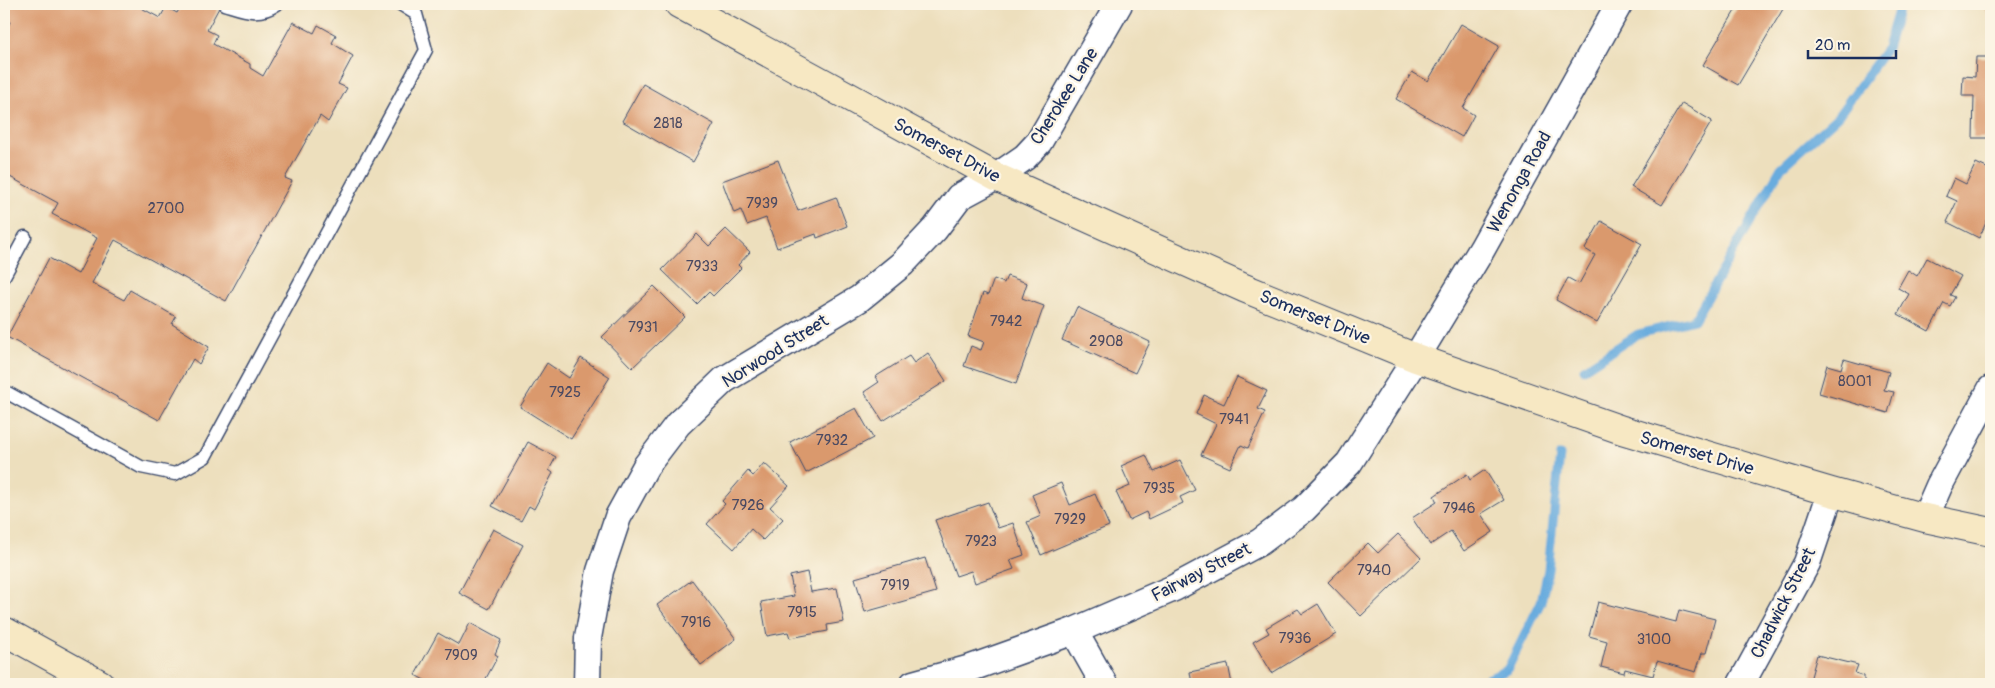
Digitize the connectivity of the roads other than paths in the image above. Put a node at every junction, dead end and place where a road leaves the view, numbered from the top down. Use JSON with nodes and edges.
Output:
{"nodes":[{"id":1,"x":224,"y":4,"type":"edge"},
{"id":2,"x":277,"y":4,"type":"edge"},
{"id":3,"x":400,"y":4,"type":"edge"},
{"id":4,"x":679,"y":4,"type":"edge"},
{"id":5,"x":1120,"y":4,"type":"edge"},
{"id":6,"x":1619,"y":4,"type":"edge"},
{"id":7,"x":996,"y":177,"type":"junction"},
{"id":8,"x":25,"y":237,"type":"dead end"},
{"id":9,"x":4,"y":276,"type":"edge"},
{"id":10,"x":1416,"y":358,"type":"junction"},
{"id":11,"x":1991,"y":389,"type":"edge"},
{"id":12,"x":4,"y":391,"type":"edge"},
{"id":13,"x":1830,"y":492,"type":"junction"},
{"id":14,"x":1924,"y":518,"type":"junction"},
{"id":15,"x":1991,"y":532,"type":"edge"},
{"id":16,"x":4,"y":631,"type":"edge"},
{"id":17,"x":1074,"y":631,"type":"junction"},
{"id":18,"x":100,"y":684,"type":"edge"},
{"id":19,"x":587,"y":684,"type":"edge"},
{"id":20,"x":913,"y":684,"type":"edge"},
{"id":21,"x":1104,"y":684,"type":"edge"},
{"id":22,"x":1741,"y":684,"type":"edge"}],
"edges":[{"from":1,"to":2,"type":"lane"},
{"from":3,"to":12,"type":"lane"},
{"from":4,"to":7,"type":"street","name":"Somerset Drive"},
{"from":5,"to":7,"type":"street","name":"Cherokee Lane"},
{"from":6,"to":10,"type":"street","name":"Wenonga Road"},
{"from":7,"to":10,"type":"street","name":"Somerset Drive"},
{"from":7,"to":19,"type":"street","name":"Norwood Street"},
{"from":8,"to":9,"type":"lane"},
{"from":10,"to":13,"type":"street","name":"Somerset Drive"},
{"from":10,"to":17,"type":"street","name":"Fairway Street"},
{"from":11,"to":14,"type":"street"},
{"from":13,"to":14,"type":"street","name":"Somerset Drive"},
{"from":13,"to":22,"type":"street","name":"Chadwick Street"},
{"from":14,"to":15,"type":"street","name":"Somerset Drive"},
{"from":16,"to":18,"type":"street"},
{"from":17,"to":20,"type":"street","name":"Fairway Street"},
{"from":17,"to":21,"type":"street"}]}
